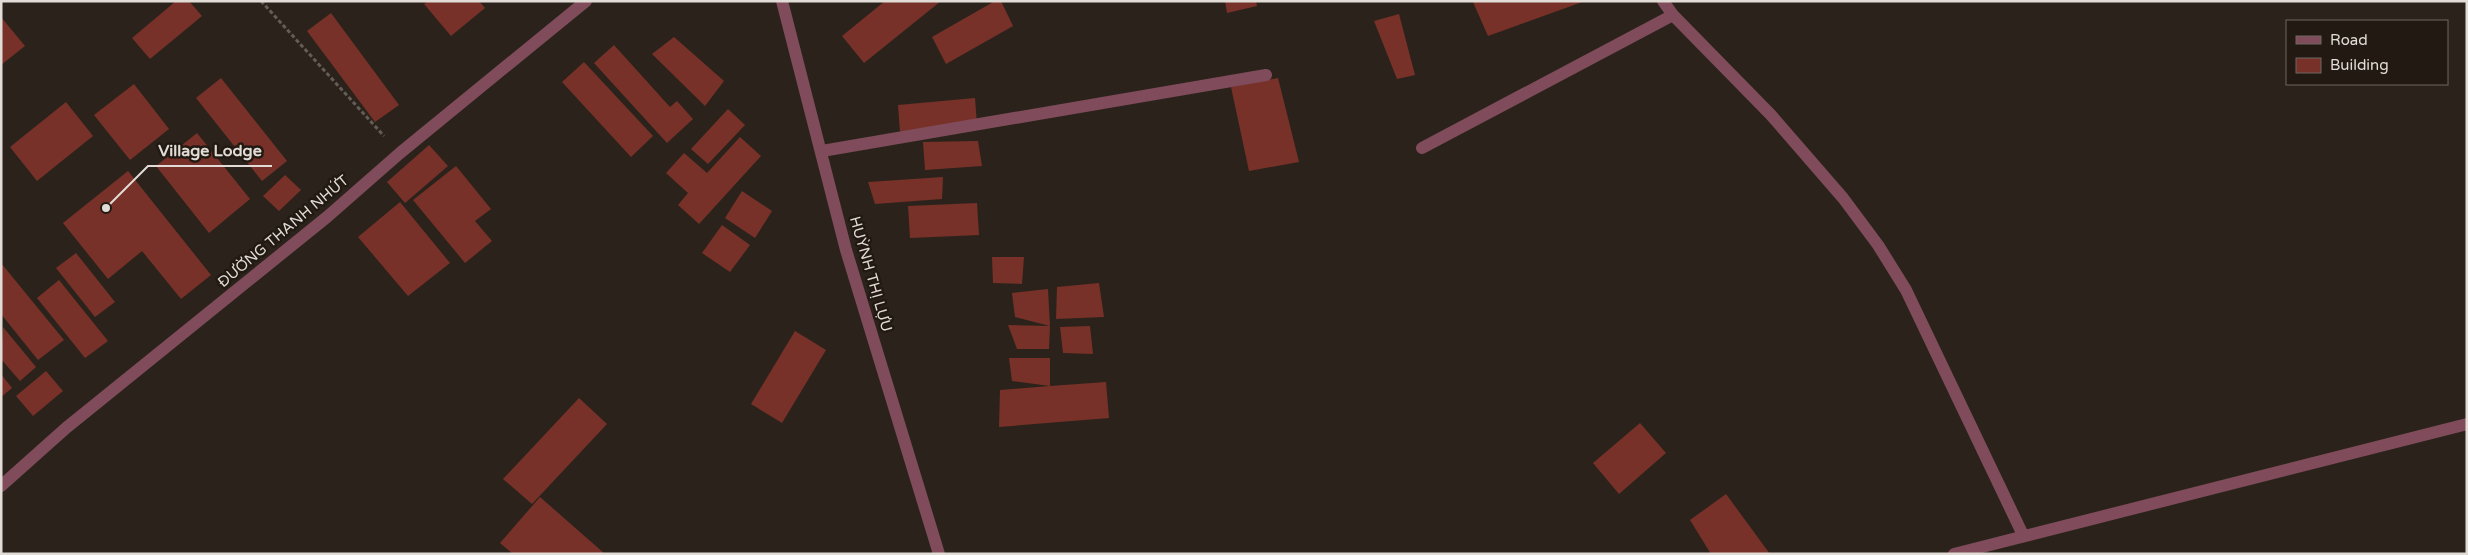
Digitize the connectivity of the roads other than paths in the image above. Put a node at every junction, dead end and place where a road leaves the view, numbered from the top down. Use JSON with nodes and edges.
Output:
{"nodes":[{"id":1,"x":586,"y":1,"type":"edge"},
{"id":2,"x":782,"y":1,"type":"edge"},
{"id":3,"x":1663,"y":1,"type":"edge"},
{"id":4,"x":1673,"y":15,"type":"junction"},
{"id":5,"x":1266,"y":75,"type":"dead end"},
{"id":6,"x":1422,"y":148,"type":"dead end"},
{"id":7,"x":822,"y":151,"type":"junction"},
{"id":8,"x":2467,"y":424,"type":"edge"},
{"id":9,"x":1,"y":486,"type":"edge"},
{"id":10,"x":2023,"y":535,"type":"junction"},
{"id":11,"x":939,"y":554,"type":"edge"},
{"id":12,"x":1954,"y":554,"type":"edge"}],
"edges":[{"from":1,"to":9,"type":"street","name":"ĐƯỜNG THANH NHỨT"},
{"from":2,"to":7,"type":"street","name":"HUỲNH THỊ LỰU"},
{"from":3,"to":4,"type":"street"},
{"from":4,"to":6,"type":"street"},
{"from":4,"to":10,"type":"street"},
{"from":5,"to":7,"type":"street"},
{"from":7,"to":11,"type":"street","name":"HUỲNH THỊ LỰU"},
{"from":8,"to":10,"type":"street"},
{"from":10,"to":12,"type":"street"}]}
